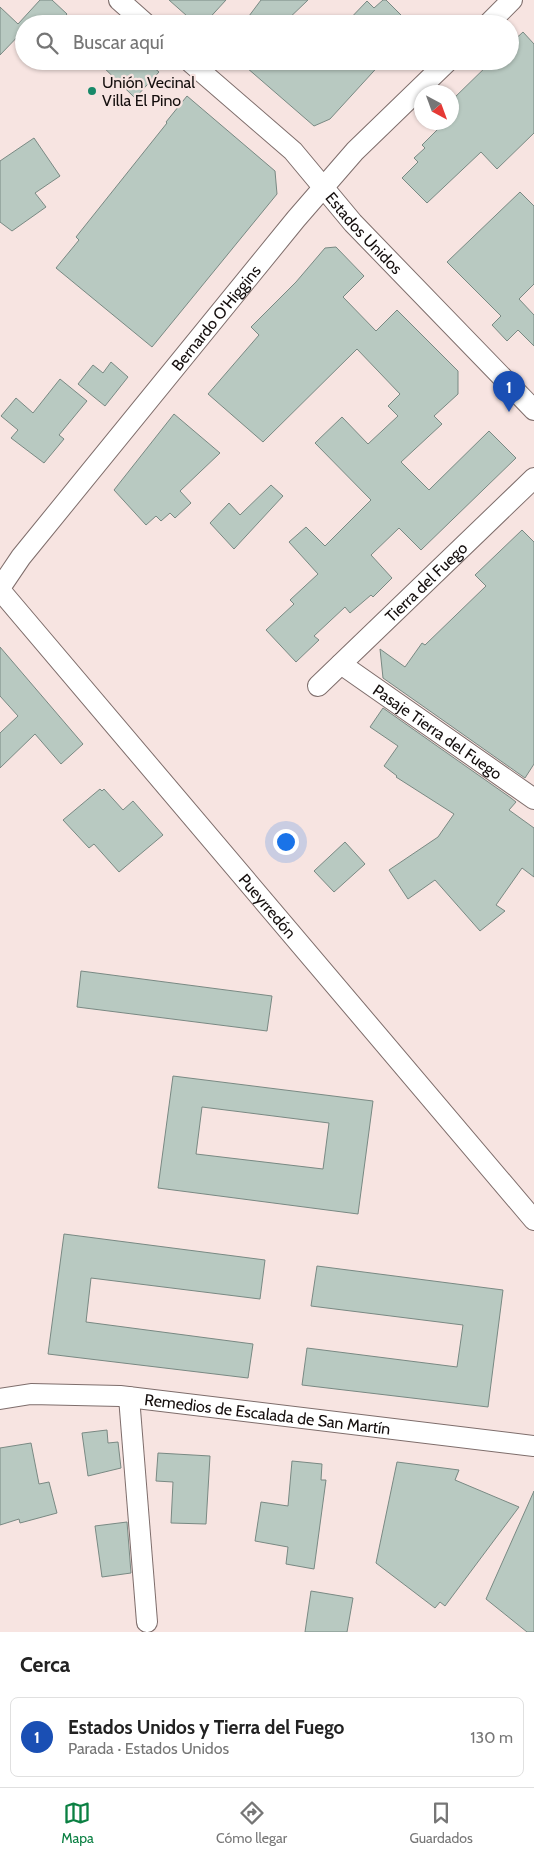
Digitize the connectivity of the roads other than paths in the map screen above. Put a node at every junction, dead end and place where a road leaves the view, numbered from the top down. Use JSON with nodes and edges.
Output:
{"nodes":[{"id":1,"x":119,"y":0,"type":"edge"},
{"id":2,"x":512,"y":0,"type":"edge"},
{"id":3,"x":136,"y":15,"type":"edge"},
{"id":4,"x":497,"y":15,"type":"edge"},
{"id":5,"x":199,"y":70,"type":"edge"},
{"id":6,"x":439,"y":70,"type":"edge"},
{"id":7,"x":323,"y":188,"type":"junction"},
{"id":8,"x":534,"y":410,"type":"edge"},
{"id":9,"x":534,"y":478,"type":"edge"},
{"id":10,"x":0,"y":589,"type":"edge"},
{"id":11,"x":341,"y":664,"type":"junction"},
{"id":12,"x":318,"y":686,"type":"dead end"},
{"id":13,"x":534,"y":799,"type":"edge"},
{"id":14,"x":534,"y":1220,"type":"edge"},
{"id":15,"x":129,"y":1397,"type":"junction"},
{"id":16,"x":0,"y":1399,"type":"edge"},
{"id":17,"x":534,"y":1446,"type":"edge"},
{"id":18,"x":147,"y":1622,"type":"dead end"}],
"edges":[{"from":1,"to":3,"type":"street"},
{"from":2,"to":4,"type":"street"},
{"from":5,"to":7,"type":"street","name":"Estados Unidos"},
{"from":6,"to":7,"type":"street","name":"Bernardo O'Higgins"},
{"from":7,"to":8,"type":"street","name":"Estados Unidos"},
{"from":7,"to":10,"type":"street","name":"Bernardo O'Higgins"},
{"from":9,"to":11,"type":"street","name":"Tierra del Fuego"},
{"from":10,"to":14,"type":"street","name":"Pueyrredón"},
{"from":11,"to":12,"type":"street","name":"Tierra del Fuego"},
{"from":11,"to":13,"type":"street","name":"Pasaje Tierra del Fuego"},
{"from":15,"to":16,"type":"street","name":"Remedios de Escalada de San Martín"},
{"from":15,"to":17,"type":"street","name":"Remedios de Escalada de San Martín"},
{"from":15,"to":18,"type":"street"}]}
